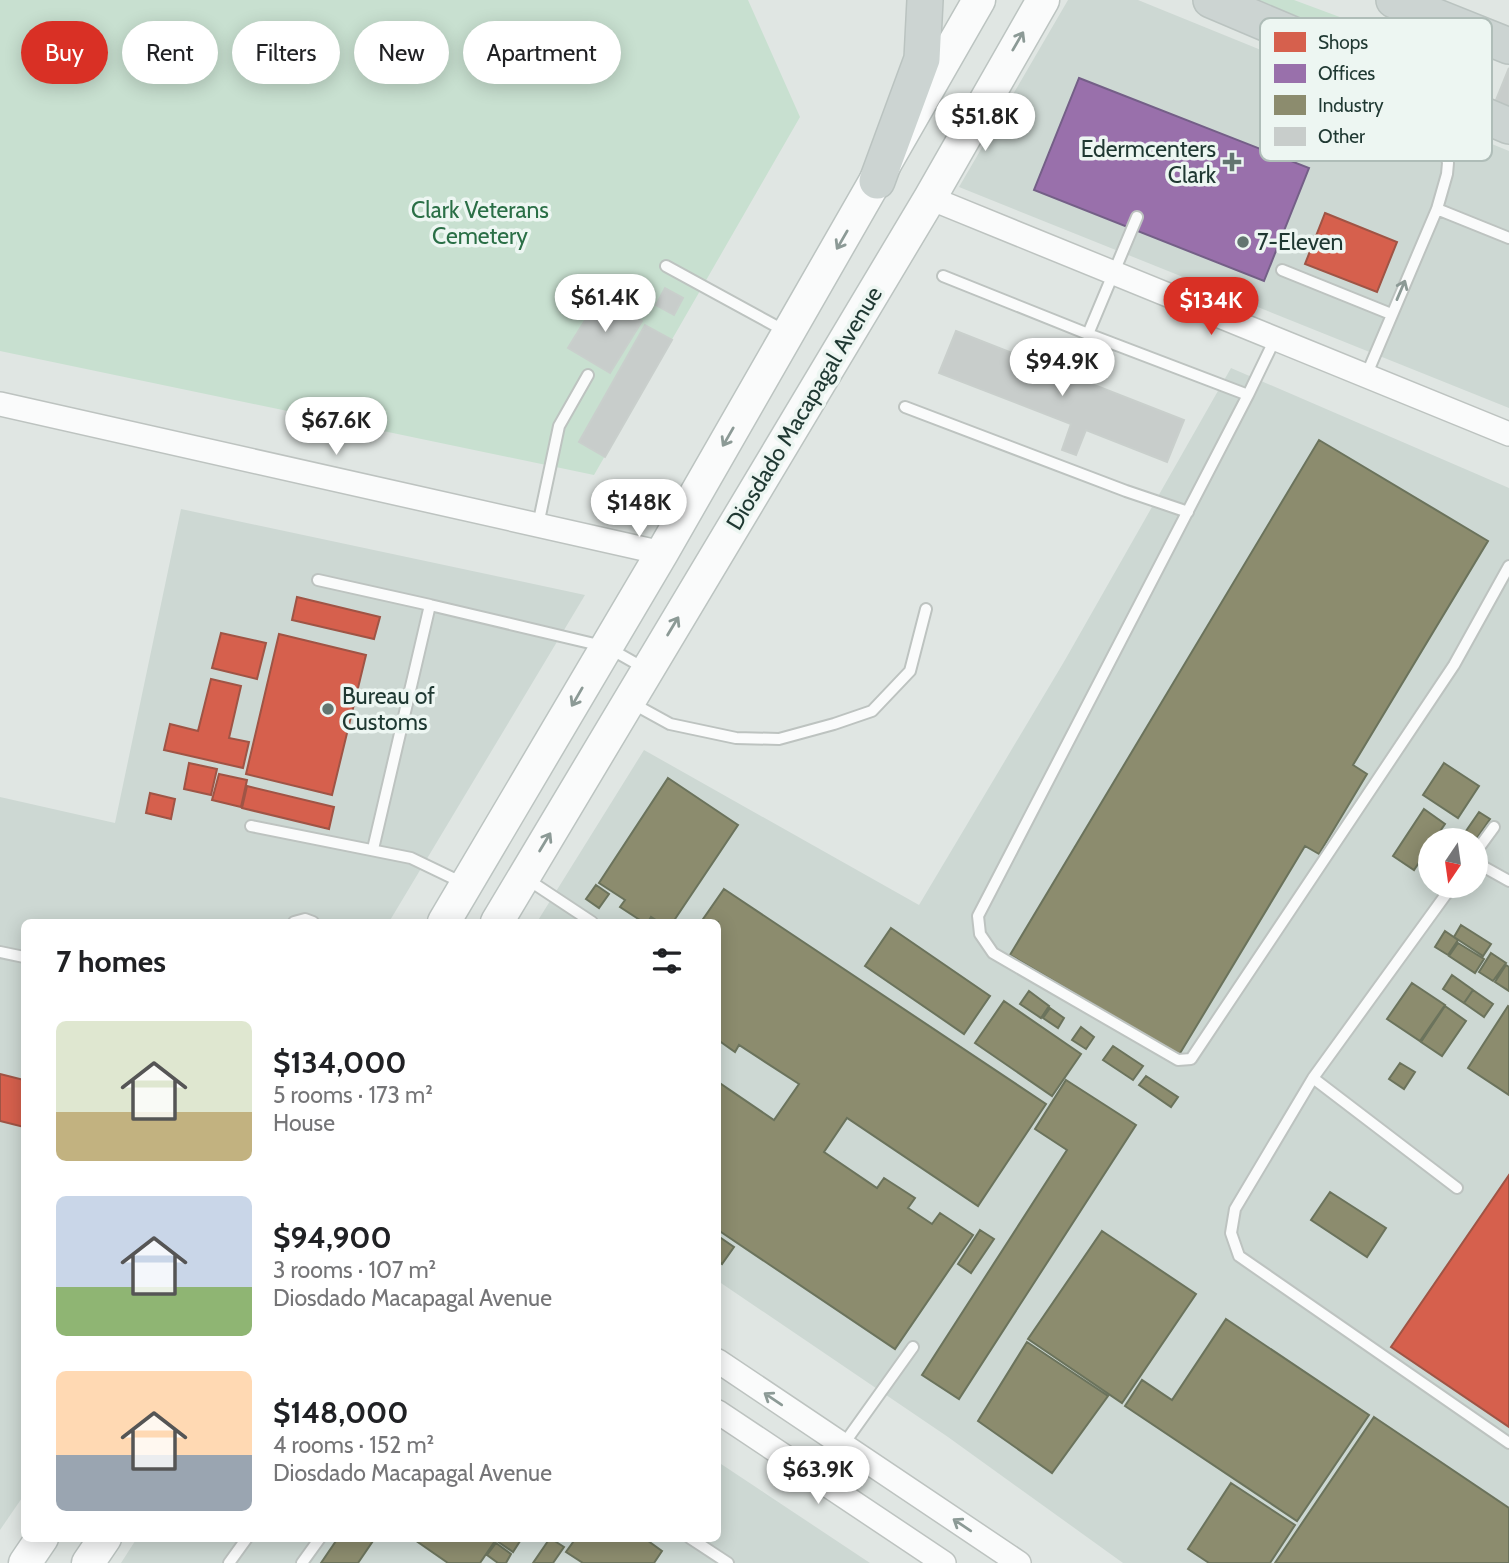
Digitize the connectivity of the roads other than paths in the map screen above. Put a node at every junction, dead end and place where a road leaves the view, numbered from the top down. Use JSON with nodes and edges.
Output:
{"nodes":[{"id":1,"x":925,"y":0,"type":"edge"},
{"id":2,"x":979,"y":0,"type":"edge"},
{"id":3,"x":1043,"y":0,"type":"edge"},
{"id":4,"x":1211,"y":0,"type":"edge"},
{"id":5,"x":1394,"y":0,"type":"edge"},
{"id":6,"x":1439,"y":18,"type":"edge"},
{"id":7,"x":1260,"y":21,"type":"edge"},
{"id":8,"x":1492,"y":39,"type":"edge"},
{"id":9,"x":1509,"y":46,"type":"edge"},
{"id":10,"x":1492,"y":119,"type":"edge"},
{"id":11,"x":1509,"y":126,"type":"edge"},
{"id":12,"x":1446,"y":161,"type":"edge"},
{"id":13,"x":877,"y":181,"type":"junction"},
{"id":14,"x":930,"y":198,"type":"junction"},
{"id":15,"x":1437,"y":209,"type":"junction"},
{"id":16,"x":1137,"y":217,"type":"dead end"},
{"id":17,"x":1509,"y":238,"type":"edge"},
{"id":18,"x":666,"y":266,"type":"dead end"},
{"id":19,"x":1282,"y":270,"type":"dead end"},
{"id":20,"x":1114,"y":273,"type":"junction"},
{"id":21,"x":943,"y":276,"type":"dead end"},
{"id":22,"x":1391,"y":314,"type":"junction"},
{"id":23,"x":788,"y":332,"type":"junction"},
{"id":24,"x":1088,"y":334,"type":"junction"},
{"id":25,"x":1275,"y":339,"type":"junction"},
{"id":26,"x":588,"y":374,"type":"dead end"},
{"id":27,"x":1366,"y":376,"type":"junction"},
{"id":28,"x":1248,"y":395,"type":"junction"},
{"id":29,"x":0,"y":404,"type":"edge"},
{"id":30,"x":905,"y":407,"type":"dead end"},
{"id":31,"x":1509,"y":434,"type":"edge"},
{"id":32,"x":1188,"y":512,"type":"junction"},
{"id":33,"x":538,"y":525,"type":"junction"},
{"id":34,"x":662,"y":553,"type":"junction"},
{"id":35,"x":1509,"y":566,"type":"edge"},
{"id":36,"x":318,"y":580,"type":"dead end"},
{"id":37,"x":430,"y":605,"type":"junction"},
{"id":38,"x":926,"y":609,"type":"dead end"},
{"id":39,"x":607,"y":647,"type":"junction"},
{"id":40,"x":647,"y":669,"type":"junction"},
{"id":41,"x":628,"y":701,"type":"junction"},
{"id":42,"x":251,"y":826,"type":"dead end"},
{"id":43,"x":1494,"y":827,"type":"dead end"},
{"id":44,"x":1488,"y":835,"type":"edge"},
{"id":45,"x":373,"y":849,"type":"junction"},
{"id":46,"x":1488,"y":869,"type":"edge"},
{"id":47,"x":524,"y":877,"type":"junction"},
{"id":48,"x":1509,"y":881,"type":"edge"},
{"id":49,"x":467,"y":886,"type":"junction"},
{"id":50,"x":1443,"y":898,"type":"edge"},
{"id":51,"x":446,"y":919,"type":"edge"},
{"id":52,"x":499,"y":919,"type":"edge"},
{"id":53,"x":587,"y":919,"type":"edge"},
{"id":54,"x":0,"y":952,"type":"edge"},
{"id":55,"x":21,"y":956,"type":"edge"},
{"id":56,"x":1312,"y":1078,"type":"junction"},
{"id":57,"x":1457,"y":1188,"type":"dead end"},
{"id":58,"x":913,"y":1347,"type":"dead end"},
{"id":59,"x":721,"y":1363,"type":"edge"},
{"id":60,"x":721,"y":1414,"type":"edge"},
{"id":61,"x":1509,"y":1443,"type":"edge"},
{"id":62,"x":843,"y":1446,"type":"junction"},
{"id":63,"x":39,"y":1542,"type":"edge"},
{"id":64,"x":102,"y":1542,"type":"edge"},
{"id":65,"x":244,"y":1542,"type":"edge"},
{"id":66,"x":317,"y":1542,"type":"edge"},
{"id":67,"x":696,"y":1542,"type":"edge"},
{"id":68,"x":25,"y":1563,"type":"edge"},
{"id":69,"x":88,"y":1563,"type":"edge"},
{"id":70,"x":229,"y":1563,"type":"edge"},
{"id":71,"x":302,"y":1563,"type":"edge"},
{"id":72,"x":728,"y":1563,"type":"edge"},
{"id":73,"x":944,"y":1563,"type":"edge"},
{"id":74,"x":1019,"y":1563,"type":"edge"}],
"edges":[{"from":1,"to":13,"type":"main road"},
{"from":2,"to":13,"type":"main road"},
{"from":14,"to":3,"type":"main road","name":"Diosdado Macapagal Avenue","one_way":true},
{"from":4,"to":7,"type":"main road"},
{"from":5,"to":6,"type":"main road"},
{"from":8,"to":9,"type":"main road"},
{"from":10,"to":11,"type":"main road"},
{"from":12,"to":15,"type":"lane"},
{"from":13,"to":23,"type":"main road","one_way":true},
{"from":14,"to":20,"type":"street"},
{"from":40,"to":14,"type":"main road","name":"Diosdado Macapagal Avenue","one_way":true},
{"from":15,"to":17,"type":"lane"},
{"from":22,"to":15,"type":"lane","one_way":true},
{"from":16,"to":20,"type":"lane"},
{"from":18,"to":23,"type":"lane"},
{"from":19,"to":22,"type":"lane"},
{"from":20,"to":24,"type":"lane"},
{"from":20,"to":25,"type":"street"},
{"from":21,"to":24,"type":"lane"},
{"from":22,"to":27,"type":"lane"},
{"from":23,"to":34,"type":"main road","one_way":true},
{"from":24,"to":28,"type":"lane"},
{"from":25,"to":27,"type":"street"},
{"from":25,"to":28,"type":"lane"},
{"from":26,"to":33,"type":"lane"},
{"from":27,"to":31,"type":"street"},
{"from":28,"to":32,"type":"lane"},
{"from":29,"to":33,"type":"street"},
{"from":30,"to":32,"type":"lane"},
{"from":32,"to":35,"type":"lane"},
{"from":33,"to":34,"type":"street"},
{"from":34,"to":39,"type":"main road"},
{"from":36,"to":37,"type":"lane"},
{"from":37,"to":39,"type":"lane"},
{"from":37,"to":45,"type":"lane"},
{"from":38,"to":41,"type":"lane"},
{"from":39,"to":40,"type":"lane"},
{"from":39,"to":49,"type":"main road","one_way":true},
{"from":40,"to":41,"type":"main road","name":"Diosdado Macapagal Avenue"},
{"from":47,"to":41,"type":"main road","name":"Diosdado Macapagal Avenue","one_way":true},
{"from":42,"to":45,"type":"lane"},
{"from":43,"to":44,"type":"lane"},
{"from":45,"to":49,"type":"lane"},
{"from":46,"to":48,"type":"lane"},
{"from":47,"to":52,"type":"main road","name":"Diosdado Macapagal Avenue"},
{"from":47,"to":53,"type":"lane"},
{"from":49,"to":51,"type":"main road"},
{"from":50,"to":56,"type":"lane"},
{"from":54,"to":55,"type":"lane"},
{"from":56,"to":57,"type":"lane"},
{"from":56,"to":61,"type":"lane"},
{"from":58,"to":62,"type":"lane"},
{"from":62,"to":59,"type":"street","one_way":true},
{"from":60,"to":73,"type":"street"},
{"from":74,"to":62,"type":"street","one_way":true},
{"from":63,"to":68,"type":"main road"},
{"from":64,"to":69,"type":"main road"},
{"from":65,"to":70,"type":"lane"},
{"from":66,"to":71,"type":"lane"},
{"from":67,"to":72,"type":"lane"}]}
